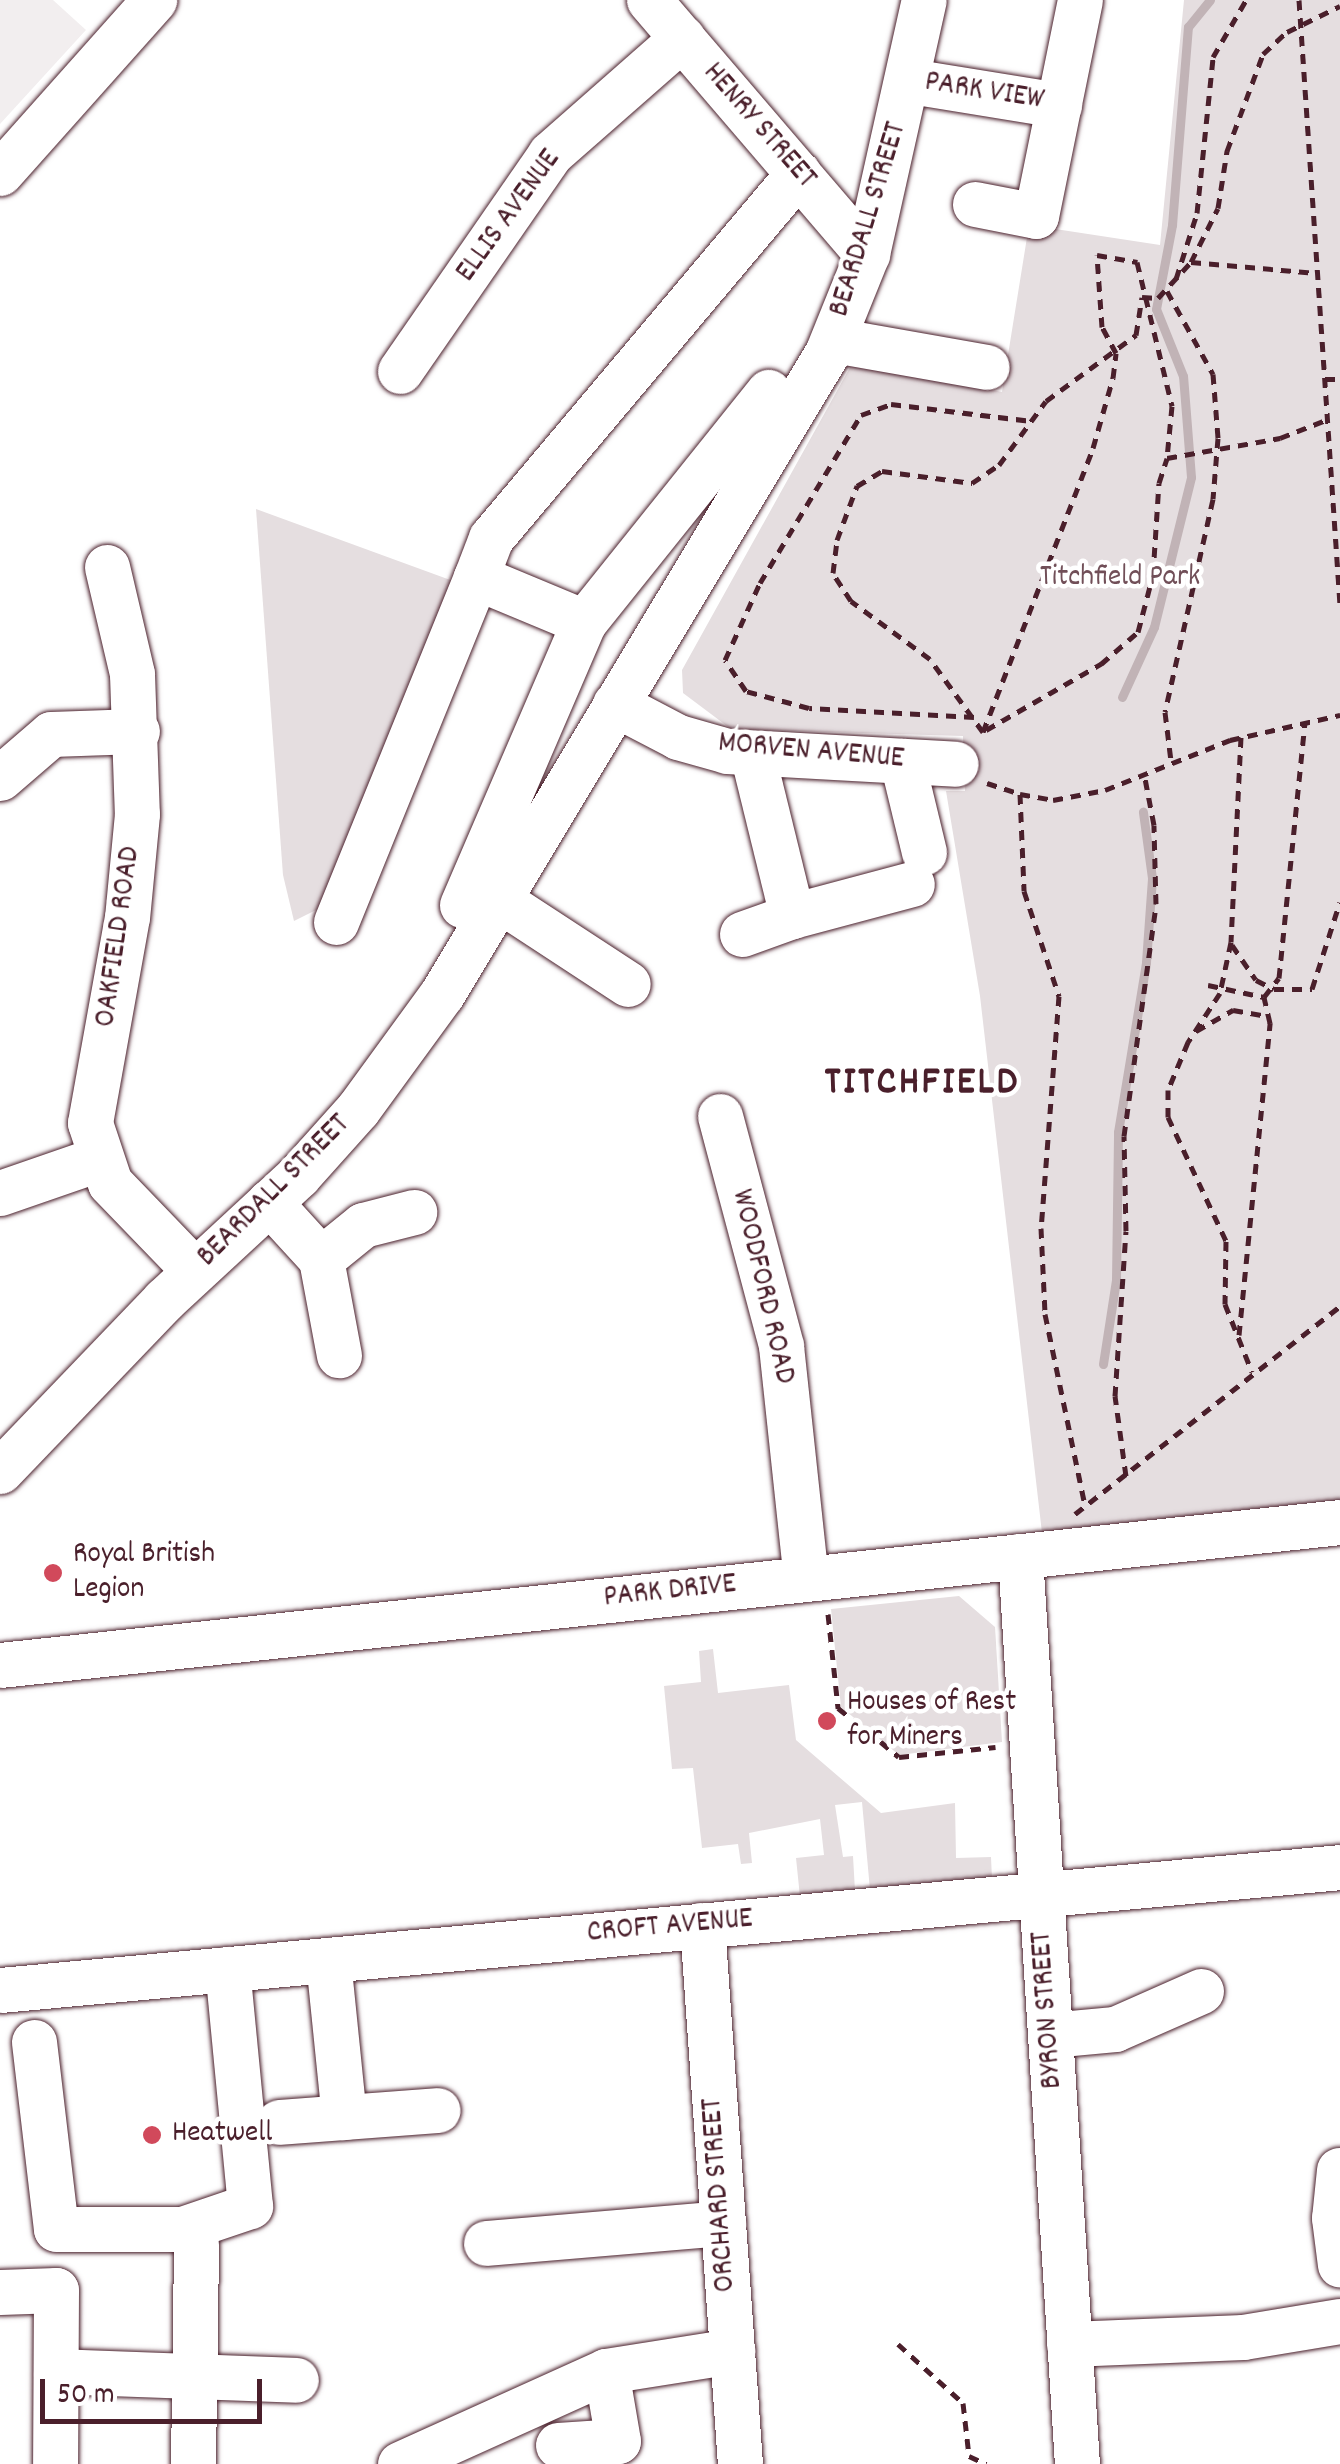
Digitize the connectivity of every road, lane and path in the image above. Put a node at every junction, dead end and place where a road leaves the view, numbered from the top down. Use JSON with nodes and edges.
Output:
{"nodes":[{"id":1,"x":154,"y":0,"type":"edge"},
{"id":2,"x":649,"y":0,"type":"edge"},
{"id":3,"x":924,"y":0,"type":"edge"},
{"id":4,"x":1080,"y":0,"type":"edge"},
{"id":5,"x":1246,"y":0,"type":"edge"},
{"id":6,"x":1299,"y":0,"type":"edge"},
{"id":7,"x":1340,"y":6,"type":"edge"},
{"id":8,"x":1300,"y":26,"type":"junction"},
{"id":9,"x":682,"y":38,"type":"junction"},
{"id":10,"x":910,"y":81,"type":"junction"},
{"id":11,"x":1058,"y":105,"type":"junction"},
{"id":12,"x":0,"y":173,"type":"edge"},
{"id":13,"x":798,"y":173,"type":"junction"},
{"id":14,"x":975,"y":204,"type":"dead end"},
{"id":15,"x":867,"y":254,"type":"junction"},
{"id":16,"x":1191,"y":262,"type":"junction"},
{"id":17,"x":1317,"y":273,"type":"junction"},
{"id":18,"x":1174,"y":284,"type":"junction"},
{"id":19,"x":1167,"y":291,"type":"junction"},
{"id":20,"x":1142,"y":297,"type":"junction"},
{"id":21,"x":834,"y":340,"type":"junction"},
{"id":22,"x":1116,"y":353,"type":"junction"},
{"id":23,"x":988,"y":367,"type":"dead end"},
{"id":24,"x":400,"y":372,"type":"dead end"},
{"id":25,"x":1325,"y":379,"type":"junction"},
{"id":26,"x":1340,"y":379,"type":"edge"},
{"id":27,"x":768,"y":392,"type":"dead end"},
{"id":28,"x":1327,"y":420,"type":"junction"},
{"id":29,"x":1032,"y":422,"type":"junction"},
{"id":30,"x":1217,"y":450,"type":"junction"},
{"id":31,"x":719,"y":454,"type":"junction"},
{"id":32,"x":1167,"y":458,"type":"junction"},
{"id":33,"x":755,"y":480,"type":"junction"},
{"id":34,"x":107,"y":568,"type":"dead end"},
{"id":35,"x":476,"y":576,"type":"junction"},
{"id":36,"x":1340,"y":604,"type":"edge"},
{"id":37,"x":584,"y":622,"type":"junction"},
{"id":38,"x":616,"y":704,"type":"junction"},
{"id":39,"x":1340,"y":715,"type":"edge"},
{"id":40,"x":974,"y":718,"type":"junction"},
{"id":41,"x":1305,"y":723,"type":"junction"},
{"id":42,"x":137,"y":731,"type":"junction"},
{"id":43,"x":1240,"y":737,"type":"junction"},
{"id":44,"x":752,"y":753,"type":"junction"},
{"id":45,"x":977,"y":758,"type":"junction"},
{"id":46,"x":1172,"y":760,"type":"junction"},
{"id":47,"x":902,"y":761,"type":"junction"},
{"id":48,"x":1144,"y":773,"type":"junction"},
{"id":49,"x":0,"y":778,"type":"edge"},
{"id":50,"x":1020,"y":794,"type":"junction"},
{"id":51,"x":522,"y":818,"type":"junction"},
{"id":52,"x":480,"y":902,"type":"junction"},
{"id":53,"x":1340,"y":902,"type":"edge"},
{"id":54,"x":792,"y":916,"type":"junction"},
{"id":55,"x":336,"y":922,"type":"dead end"},
{"id":56,"x":742,"y":934,"type":"dead end"},
{"id":57,"x":1231,"y":942,"type":"junction"},
{"id":58,"x":628,"y":984,"type":"dead end"},
{"id":59,"x":1208,"y":985,"type":"dead end"},
{"id":60,"x":1221,"y":988,"type":"junction"},
{"id":61,"x":1274,"y":988,"type":"junction"},
{"id":62,"x":1264,"y":997,"type":"junction"},
{"id":63,"x":1268,"y":1016,"type":"junction"},
{"id":64,"x":1193,"y":1033,"type":"junction"},
{"id":65,"x":720,"y":1116,"type":"dead end"},
{"id":66,"x":98,"y":1158,"type":"junction"},
{"id":67,"x":0,"y":1194,"type":"edge"},
{"id":68,"x":269,"y":1202,"type":"junction"},
{"id":69,"x":414,"y":1212,"type":"dead end"},
{"id":70,"x":321,"y":1258,"type":"junction"},
{"id":71,"x":196,"y":1271,"type":"junction"},
{"id":72,"x":1340,"y":1306,"type":"edge"},
{"id":73,"x":1238,"y":1338,"type":"junction"},
{"id":74,"x":339,"y":1356,"type":"dead end"},
{"id":75,"x":1252,"y":1372,"type":"junction"},
{"id":76,"x":0,"y":1471,"type":"edge"},
{"id":77,"x":1126,"y":1476,"type":"junction"},
{"id":78,"x":1085,"y":1505,"type":"junction"},
{"id":79,"x":1340,"y":1522,"type":"edge"},
{"id":80,"x":1039,"y":1554,"type":"junction"},
{"id":81,"x":816,"y":1590,"type":"junction"},
{"id":82,"x":0,"y":1665,"type":"edge"},
{"id":83,"x":1008,"y":1746,"type":"dead end"},
{"id":84,"x":1340,"y":1866,"type":"edge"},
{"id":85,"x":1041,"y":1894,"type":"junction"},
{"id":86,"x":702,"y":1926,"type":"junction"},
{"id":87,"x":328,"y":1960,"type":"junction"},
{"id":88,"x":227,"y":1969,"type":"junction"},
{"id":89,"x":0,"y":1990,"type":"edge"},
{"id":90,"x":1200,"y":1991,"type":"dead end"},
{"id":91,"x":1050,"y":2035,"type":"junction"},
{"id":92,"x":34,"y":2042,"type":"dead end"},
{"id":93,"x":438,"y":2110,"type":"dead end"},
{"id":94,"x":344,"y":2117,"type":"junction"},
{"id":95,"x":278,"y":2122,"type":"dead end"},
{"id":96,"x":1339,"y":2170,"type":"edge"},
{"id":97,"x":724,"y":2223,"type":"junction"},
{"id":98,"x":56,"y":2229,"type":"junction"},
{"id":99,"x":486,"y":2243,"type":"dead end"},
{"id":100,"x":196,"y":2244,"type":"dead end"},
{"id":101,"x":1340,"y":2265,"type":"edge"},
{"id":102,"x":56,"y":2290,"type":"junction"},
{"id":103,"x":0,"y":2292,"type":"edge"},
{"id":104,"x":1340,"y":2321,"type":"edge"},
{"id":105,"x":898,"y":2344,"type":"dead end"},
{"id":106,"x":1069,"y":2344,"type":"junction"},
{"id":107,"x":732,"y":2351,"type":"junction"},
{"id":108,"x":606,"y":2371,"type":"junction"},
{"id":109,"x":56,"y":2372,"type":"junction"},
{"id":110,"x":194,"y":2376,"type":"junction"},
{"id":111,"x":296,"y":2380,"type":"dead end"},
{"id":112,"x":558,"y":2445,"type":"dead end"},
{"id":113,"x":55,"y":2464,"type":"edge"},
{"id":114,"x":194,"y":2464,"type":"edge"},
{"id":115,"x":400,"y":2464,"type":"edge"},
{"id":116,"x":740,"y":2464,"type":"edge"},
{"id":117,"x":986,"y":2464,"type":"edge"},
{"id":118,"x":1077,"y":2464,"type":"edge"}],
"edges":[{"from":1,"to":12,"type":"street"},
{"from":2,"to":9,"type":"street","name":"HENRY STREET"},
{"from":3,"to":10,"type":"street","name":"BEARDALL STREET"},
{"from":4,"to":11,"type":"street"},
{"from":5,"to":18,"type":"path"},
{"from":6,"to":8,"type":"path"},
{"from":7,"to":8,"type":"path"},
{"from":8,"to":16,"type":"path"},
{"from":8,"to":17,"type":"path"},
{"from":9,"to":13,"type":"street","name":"HENRY STREET"},
{"from":9,"to":24,"type":"street","name":"ELLIS AVENUE"},
{"from":10,"to":11,"type":"street","name":"PARK VIEW"},
{"from":10,"to":15,"type":"street","name":"BEARDALL STREET"},
{"from":11,"to":14,"type":"street"},
{"from":13,"to":15,"type":"street","name":"HENRY STREET"},
{"from":13,"to":35,"type":"street"},
{"from":15,"to":21,"type":"street","name":"BEARDALL STREET"},
{"from":16,"to":17,"type":"path"},
{"from":16,"to":18,"type":"path"},
{"from":17,"to":25,"type":"path"},
{"from":18,"to":19,"type":"path"},
{"from":19,"to":20,"type":"path"},
{"from":19,"to":30,"type":"path"},
{"from":20,"to":22,"type":"path"},
{"from":20,"to":22,"type":"path"},
{"from":20,"to":32,"type":"path"},
{"from":21,"to":23,"type":"street"},
{"from":21,"to":33,"type":"street","name":"BEARDALL STREET"},
{"from":22,"to":29,"type":"path"},
{"from":22,"to":45,"type":"path"},
{"from":25,"to":26,"type":"path"},
{"from":25,"to":28,"type":"path"},
{"from":27,"to":31,"type":"street","name":"BEARDALL STREET"},
{"from":28,"to":30,"type":"path"},
{"from":28,"to":36,"type":"path"},
{"from":29,"to":40,"type":"path"},
{"from":29,"to":40,"type":"path"},
{"from":30,"to":32,"type":"path"},
{"from":30,"to":46,"type":"path"},
{"from":31,"to":33,"type":"street"},
{"from":31,"to":37,"type":"street","name":"BEARDALL STREET"},
{"from":32,"to":45,"type":"path"},
{"from":33,"to":38,"type":"street","name":"BEARDALL STREET"},
{"from":34,"to":42,"type":"street","name":"OAKFIELD ROAD"},
{"from":35,"to":37,"type":"street"},
{"from":35,"to":55,"type":"street"},
{"from":37,"to":51,"type":"street","name":"BEARDALL STREET"},
{"from":38,"to":44,"type":"street","name":"MORVEN AVENUE"},
{"from":38,"to":51,"type":"street","name":"BEARDALL STREET"},
{"from":39,"to":41,"type":"path"},
{"from":40,"to":45,"type":"path"},
{"from":41,"to":43,"type":"path"},
{"from":41,"to":61,"type":"path"},
{"from":42,"to":49,"type":"street"},
{"from":42,"to":66,"type":"street","name":"OAKFIELD ROAD"},
{"from":43,"to":46,"type":"path"},
{"from":43,"to":57,"type":"path"},
{"from":44,"to":47,"type":"street","name":"MORVEN AVENUE"},
{"from":44,"to":54,"type":"street"},
{"from":45,"to":47,"type":"street","name":"MORVEN AVENUE"},
{"from":45,"to":50,"type":"path"},
{"from":46,"to":48,"type":"path"},
{"from":47,"to":54,"type":"street"},
{"from":48,"to":50,"type":"path"},
{"from":48,"to":77,"type":"path"},
{"from":50,"to":78,"type":"path"},
{"from":51,"to":52,"type":"street","name":"BEARDALL STREET"},
{"from":52,"to":58,"type":"street"},
{"from":52,"to":68,"type":"street","name":"BEARDALL STREET"},
{"from":53,"to":61,"type":"path"},
{"from":54,"to":56,"type":"street"},
{"from":57,"to":60,"type":"path"},
{"from":57,"to":61,"type":"path"},
{"from":59,"to":60,"type":"path"},
{"from":60,"to":62,"type":"path"},
{"from":60,"to":64,"type":"path"},
{"from":61,"to":62,"type":"path"},
{"from":62,"to":63,"type":"path"},
{"from":63,"to":64,"type":"path"},
{"from":63,"to":73,"type":"path"},
{"from":64,"to":73,"type":"path"},
{"from":65,"to":81,"type":"street","name":"WOODFORD ROAD"},
{"from":66,"to":67,"type":"street"},
{"from":66,"to":71,"type":"street","name":"OAKFIELD ROAD"},
{"from":68,"to":70,"type":"street"},
{"from":68,"to":71,"type":"street","name":"BEARDALL STREET"},
{"from":69,"to":70,"type":"street"},
{"from":70,"to":74,"type":"street"},
{"from":71,"to":76,"type":"street","name":"BEARDALL STREET"},
{"from":72,"to":75,"type":"path"},
{"from":73,"to":75,"type":"path"},
{"from":75,"to":77,"type":"path"},
{"from":77,"to":78,"type":"path"},
{"from":78,"to":80,"type":"path"},
{"from":79,"to":80,"type":"street","name":"PARK DRIVE"},
{"from":80,"to":81,"type":"street","name":"PARK DRIVE"},
{"from":80,"to":85,"type":"street","name":"BYRON STREET"},
{"from":81,"to":82,"type":"street","name":"PARK DRIVE"},
{"from":81,"to":83,"type":"path"},
{"from":84,"to":85,"type":"street","name":"CROFT AVENUE"},
{"from":85,"to":86,"type":"street","name":"CROFT AVENUE"},
{"from":85,"to":91,"type":"street","name":"BYRON STREET"},
{"from":86,"to":87,"type":"street","name":"CROFT AVENUE"},
{"from":86,"to":97,"type":"street","name":"ORCHARD STREET"},
{"from":87,"to":88,"type":"street","name":"CROFT AVENUE"},
{"from":87,"to":94,"type":"street"},
{"from":88,"to":89,"type":"street","name":"CROFT AVENUE"},
{"from":88,"to":98,"type":"street"},
{"from":90,"to":91,"type":"street"},
{"from":91,"to":106,"type":"street","name":"BYRON STREET"},
{"from":92,"to":98,"type":"street"},
{"from":93,"to":94,"type":"street"},
{"from":94,"to":95,"type":"street"},
{"from":96,"to":101,"type":"street"},
{"from":97,"to":99,"type":"street"},
{"from":97,"to":107,"type":"street","name":"ORCHARD STREET"},
{"from":98,"to":102,"type":"street"},
{"from":100,"to":110,"type":"street"},
{"from":102,"to":103,"type":"street"},
{"from":102,"to":109,"type":"street"},
{"from":104,"to":106,"type":"street"},
{"from":105,"to":117,"type":"path"},
{"from":106,"to":118,"type":"street","name":"BYRON STREET"},
{"from":107,"to":108,"type":"street"},
{"from":107,"to":116,"type":"street","name":"ORCHARD STREET"},
{"from":108,"to":112,"type":"street"},
{"from":108,"to":115,"type":"street"},
{"from":109,"to":110,"type":"street"},
{"from":109,"to":113,"type":"street"},
{"from":110,"to":111,"type":"street"},
{"from":110,"to":114,"type":"street"}]}
